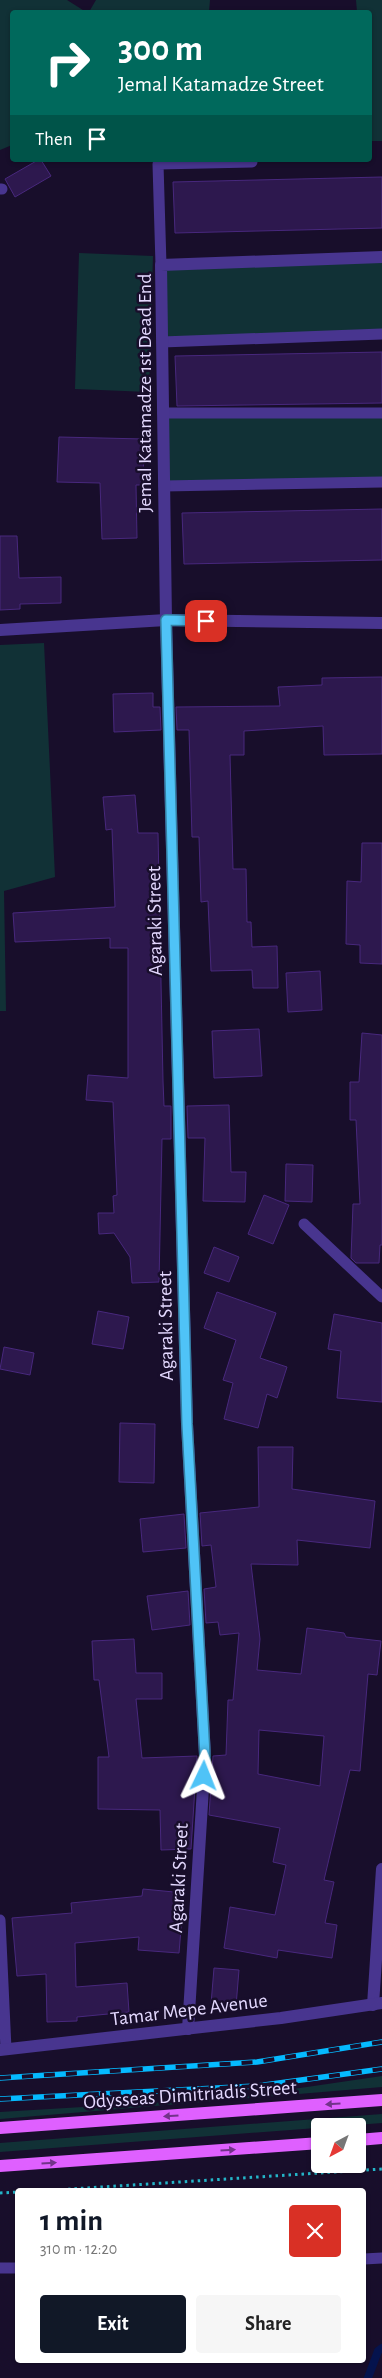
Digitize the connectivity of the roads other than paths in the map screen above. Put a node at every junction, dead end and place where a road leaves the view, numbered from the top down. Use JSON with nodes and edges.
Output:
{"nodes":[{"id":1,"x":252,"y":162,"type":"edge"},
{"id":2,"x":382,"y":257,"type":"edge"},
{"id":3,"x":161,"y":265,"type":"junction"},
{"id":4,"x":382,"y":334,"type":"edge"},
{"id":5,"x":162,"y":342,"type":"junction"},
{"id":6,"x":163,"y":413,"type":"junction"},
{"id":7,"x":382,"y":413,"type":"edge"},
{"id":8,"x":382,"y":482,"type":"edge"},
{"id":9,"x":164,"y":486,"type":"junction"},
{"id":10,"x":166,"y":620,"type":"junction"},
{"id":11,"x":382,"y":623,"type":"edge"},
{"id":12,"x":0,"y":630,"type":"edge"},
{"id":13,"x":304,"y":1224,"type":"dead end"},
{"id":14,"x":382,"y":1297,"type":"edge"},
{"id":15,"x":382,"y":1869,"type":"edge"},
{"id":16,"x":0,"y":1920,"type":"edge"},
{"id":17,"x":377,"y":2004,"type":"edge"},
{"id":18,"x":188,"y":2029,"type":"junction"},
{"id":19,"x":3,"y":2050,"type":"edge"},
{"id":20,"x":382,"y":2100,"type":"edge"},
{"id":21,"x":0,"y":2128,"type":"edge"},
{"id":22,"x":382,"y":2138,"type":"edge"},
{"id":23,"x":366,"y":2139,"type":"edge"},
{"id":24,"x":311,"y":2144,"type":"edge"},
{"id":25,"x":0,"y":2166,"type":"edge"},
{"id":26,"x":366,"y":2258,"type":"edge"},
{"id":27,"x":382,"y":2258,"type":"edge"},
{"id":28,"x":0,"y":2268,"type":"edge"},
{"id":29,"x":15,"y":2268,"type":"edge"}],
"edges":[{"from":1,"to":3,"type":"lane"},
{"from":2,"to":3,"type":"street","name":"Jemal Katamadze 1st Dead End"},
{"from":3,"to":5,"type":"street","name":"Jemal Katamadze 1st Dead End"},
{"from":4,"to":5,"type":"lane"},
{"from":5,"to":6,"type":"street","name":"Jemal Katamadze 1st Dead End"},
{"from":6,"to":7,"type":"lane"},
{"from":6,"to":9,"type":"street","name":"Jemal Katamadze 1st Dead End"},
{"from":8,"to":9,"type":"lane"},
{"from":9,"to":10,"type":"street","name":"Jemal Katamadze 1st Dead End"},
{"from":10,"to":11,"type":"street"},
{"from":10,"to":12,"type":"street"},
{"from":10,"to":18,"type":"street","name":"Agaraki Street"},
{"from":13,"to":14,"type":"lane"},
{"from":15,"to":17,"type":"street"},
{"from":16,"to":19,"type":"lane"},
{"from":17,"to":18,"type":"street","name":"Tamar Mepe Avenue"},
{"from":18,"to":19,"type":"street","name":"Tamar Mepe Avenue"},
{"from":20,"to":21,"type":"main road","name":"Odysseas Dimitriadis Street","one_way":true},
{"from":22,"to":23,"type":"main road"},
{"from":25,"to":24,"type":"main road","one_way":true},
{"from":26,"to":27,"type":"lane"},
{"from":28,"to":29,"type":"lane"}]}
